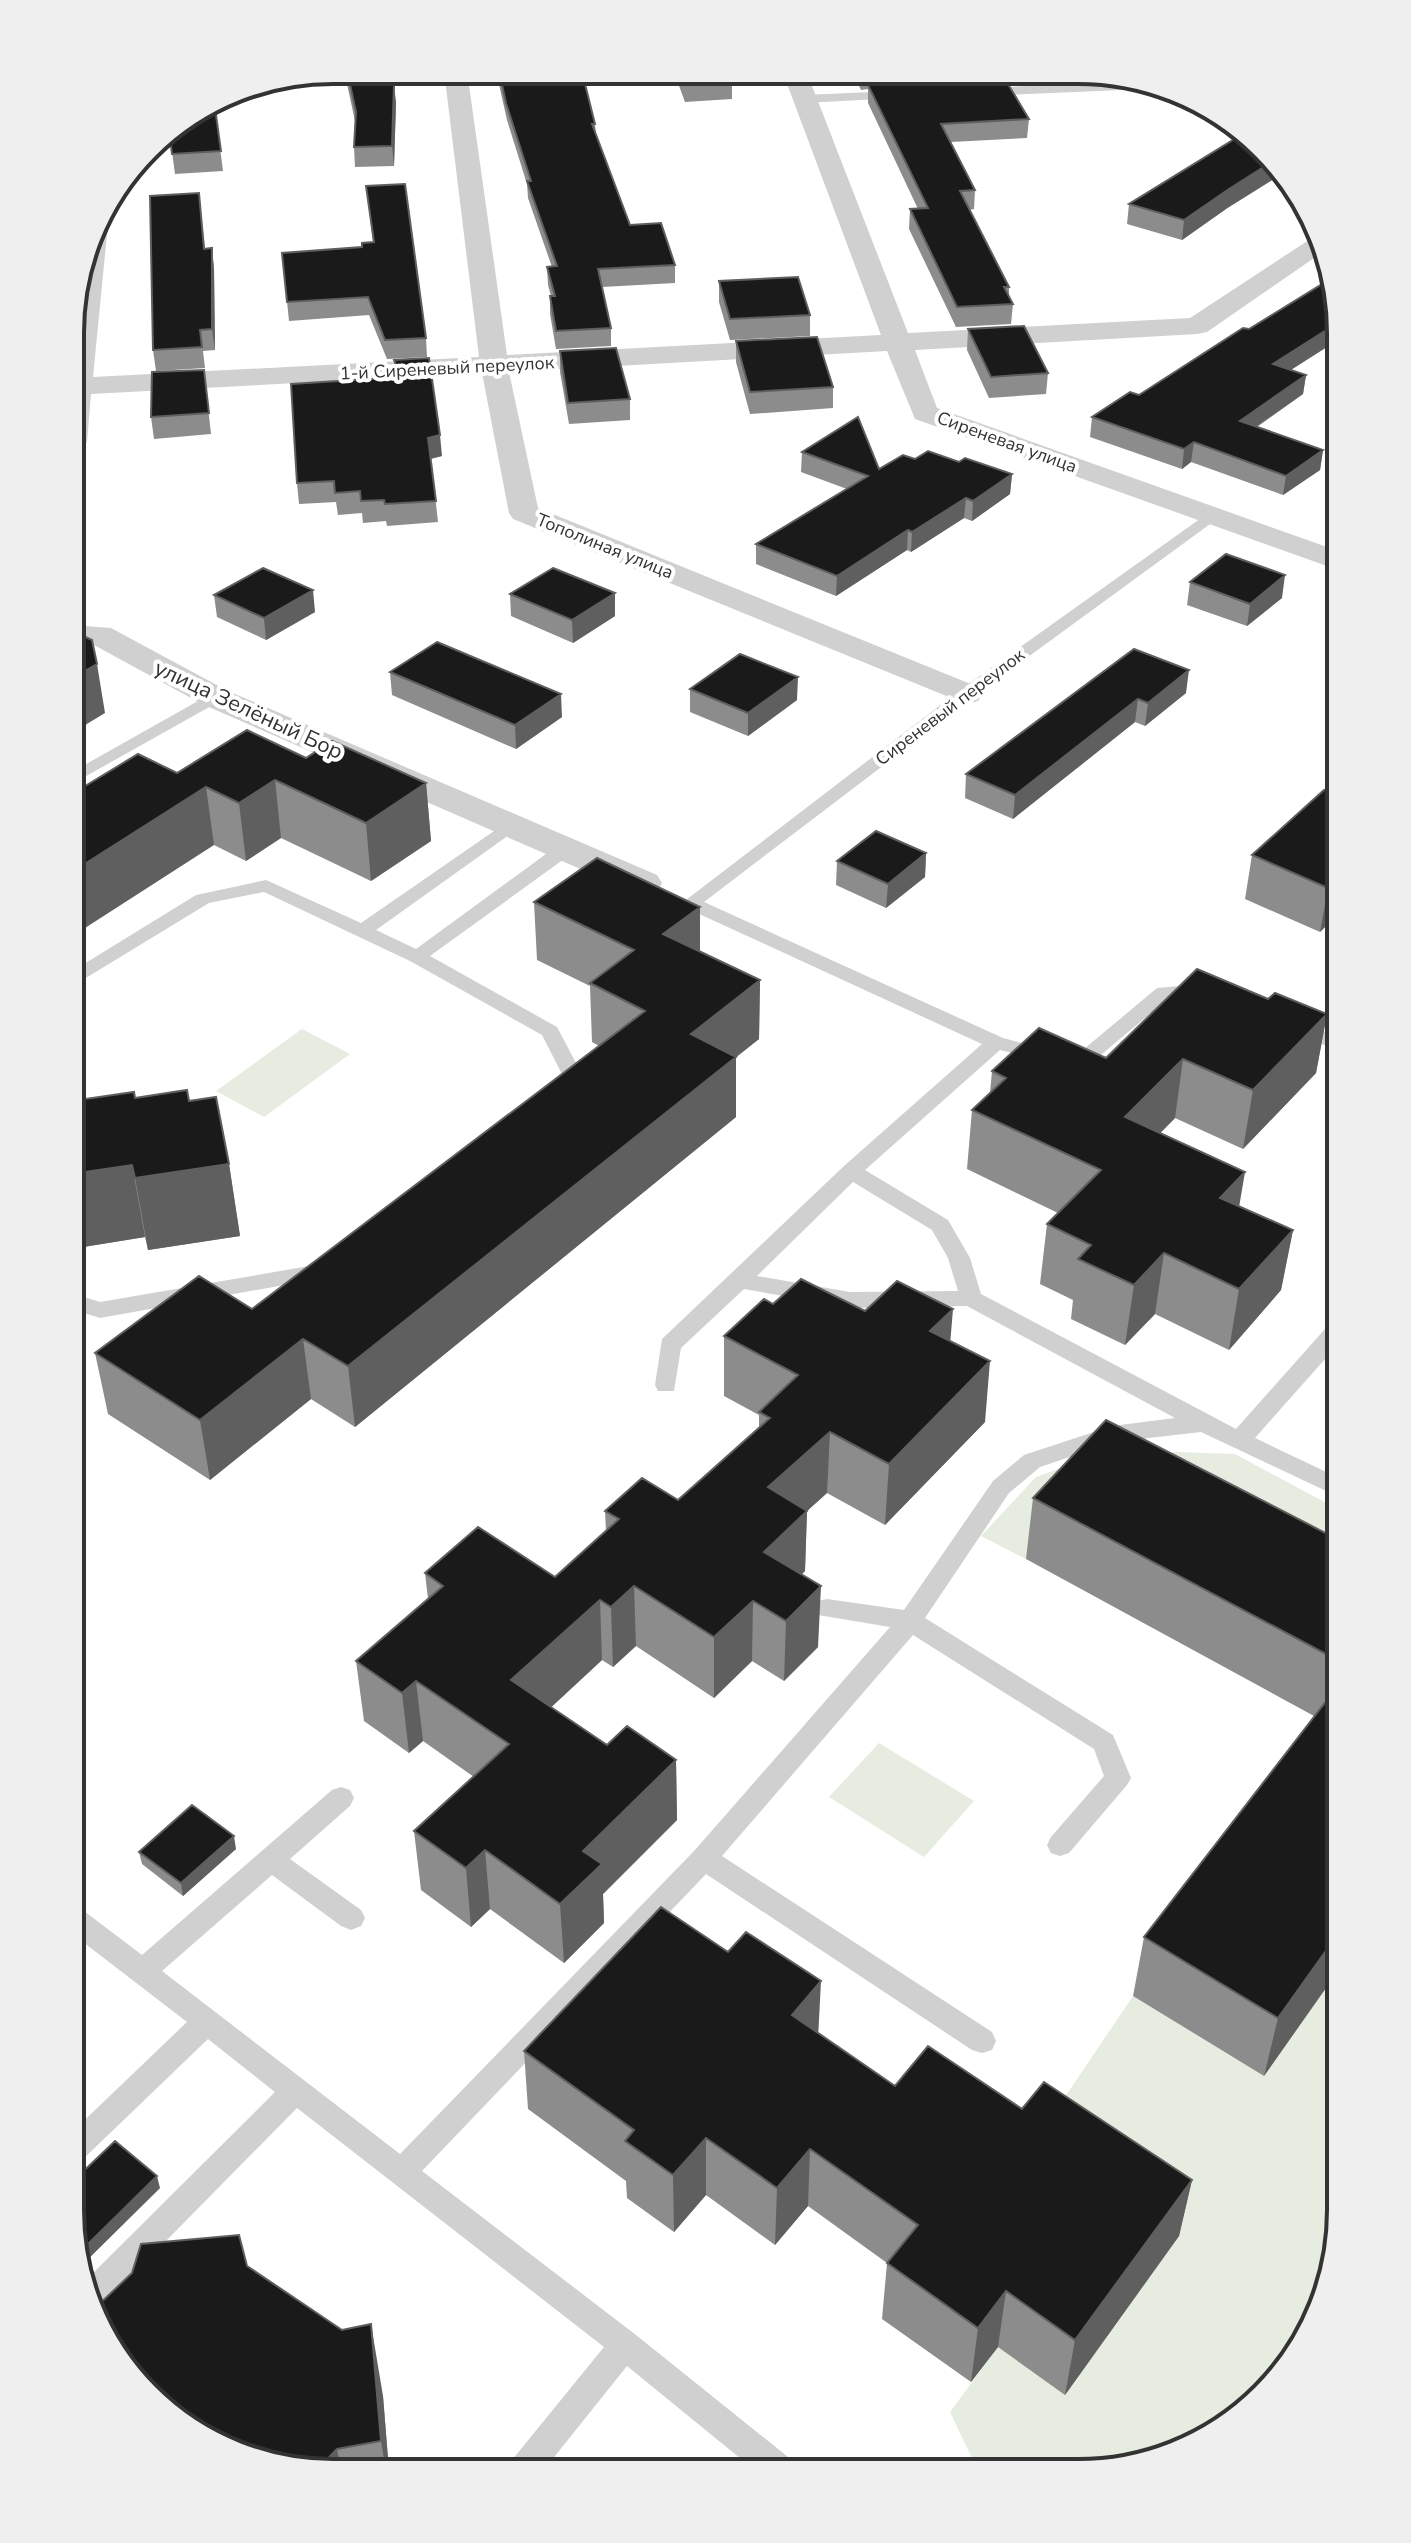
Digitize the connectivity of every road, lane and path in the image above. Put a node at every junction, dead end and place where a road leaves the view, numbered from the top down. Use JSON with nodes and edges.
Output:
{"nodes":[{"id":1,"x":457,"y":85,"type":"edge"},
{"id":2,"x":800,"y":86,"type":"edge"},
{"id":3,"x":1108,"y":87,"type":"edge"},
{"id":4,"x":959,"y":93,"type":"edge"},
{"id":5,"x":913,"y":95,"type":"edge"},
{"id":6,"x":1312,"y":248,"type":"edge"},
{"id":7,"x":898,"y":342,"type":"junction"},
{"id":8,"x":494,"y":365,"type":"junction"},
{"id":9,"x":84,"y":386,"type":"edge"},
{"id":10,"x":1211,"y":516,"type":"junction"},
{"id":11,"x":1327,"y":557,"type":"edge"},
{"id":12,"x":84,"y":635,"type":"edge"},
{"id":13,"x":966,"y":694,"type":"junction"},
{"id":14,"x":214,"y":697,"type":"junction"},
{"id":15,"x":84,"y":772,"type":"edge"},
{"id":16,"x":510,"y":826,"type":"junction"},
{"id":17,"x":564,"y":850,"type":"junction"},
{"id":18,"x":691,"y":903,"type":"junction"},
{"id":19,"x":362,"y":931,"type":"junction"},
{"id":20,"x":417,"y":957,"type":"junction"},
{"id":21,"x":84,"y":973,"type":"edge"},
{"id":22,"x":1220,"y":993,"type":"edge"},
{"id":23,"x":1274,"y":1017,"type":"edge"},
{"id":24,"x":1327,"y":1040,"type":"edge"},
{"id":25,"x":996,"y":1043,"type":"junction"},
{"id":26,"x":550,"y":1097,"type":"edge"},
{"id":27,"x":851,"y":1171,"type":"junction"},
{"id":28,"x":331,"y":1263,"type":"edge"},
{"id":29,"x":739,"y":1281,"type":"junction"},
{"id":30,"x":971,"y":1298,"type":"junction"},
{"id":31,"x":84,"y":1305,"type":"edge"},
{"id":32,"x":1326,"y":1342,"type":"edge"},
{"id":33,"x":666,"y":1385,"type":"dead end"},
{"id":34,"x":1203,"y":1423,"type":"junction"},
{"id":35,"x":1241,"y":1439,"type":"junction"},
{"id":36,"x":1326,"y":1482,"type":"edge"},
{"id":37,"x":827,"y":1608,"type":"dead end"},
{"id":38,"x":910,"y":1621,"type":"junction"},
{"id":39,"x":341,"y":1798,"type":"dead end"},
{"id":40,"x":1060,"y":1845,"type":"dead end"},
{"id":41,"x":269,"y":1858,"type":"junction"},
{"id":42,"x":704,"y":1858,"type":"junction"},
{"id":43,"x":351,"y":1918,"type":"dead end"},
{"id":44,"x":84,"y":1927,"type":"edge"},
{"id":45,"x":142,"y":1972,"type":"junction"},
{"id":46,"x":208,"y":2020,"type":"junction"},
{"id":47,"x":982,"y":2041,"type":"dead end"},
{"id":48,"x":294,"y":2092,"type":"junction"},
{"id":49,"x":84,"y":2140,"type":"edge"},
{"id":50,"x":400,"y":2174,"type":"junction"},
{"id":51,"x":97,"y":2290,"type":"edge"},
{"id":52,"x":625,"y":2345,"type":"junction"},
{"id":53,"x":533,"y":2459,"type":"edge"},
{"id":54,"x":766,"y":2459,"type":"edge"}],
"edges":[{"from":1,"to":8,"type":"street","name":"Тополиная улица"},
{"from":2,"to":5,"type":"lane"},
{"from":2,"to":7,"type":"street","name":"Сиреневая улица"},
{"from":3,"to":4,"type":"lane"},
{"from":6,"to":7,"type":"street","name":"1-й Сиреневый переулок"},
{"from":7,"to":8,"type":"street","name":"1-й Сиреневый переулок"},
{"from":7,"to":10,"type":"street","name":"Сиреневая улица"},
{"from":8,"to":9,"type":"street","name":"1-й Сиреневый переулок"},
{"from":8,"to":13,"type":"street","name":"Тополиная улица"},
{"from":10,"to":11,"type":"street","name":"Сиреневая улица"},
{"from":10,"to":13,"type":"lane","name":"Сиреневый переулок"},
{"from":12,"to":14,"type":"street","name":"улица Зелёный Бор"},
{"from":13,"to":18,"type":"lane","name":"Сиреневый переулок"},
{"from":14,"to":15,"type":"lane"},
{"from":14,"to":16,"type":"street","name":"улица Зелёный Бор"},
{"from":16,"to":17,"type":"street","name":"улица Зелёный Бор"},
{"from":16,"to":19,"type":"lane"},
{"from":17,"to":18,"type":"street","name":"улица Зелёный Бор"},
{"from":17,"to":20,"type":"lane"},
{"from":18,"to":25,"type":"lane"},
{"from":19,"to":20,"type":"lane"},
{"from":19,"to":21,"type":"lane"},
{"from":20,"to":26,"type":"lane"},
{"from":22,"to":25,"type":"lane"},
{"from":23,"to":24,"type":"lane"},
{"from":25,"to":27,"type":"lane"},
{"from":27,"to":29,"type":"lane"},
{"from":27,"to":30,"type":"lane"},
{"from":28,"to":31,"type":"lane"},
{"from":29,"to":30,"type":"lane"},
{"from":29,"to":33,"type":"lane"},
{"from":30,"to":34,"type":"lane"},
{"from":32,"to":35,"type":"lane"},
{"from":34,"to":35,"type":"lane"},
{"from":34,"to":38,"type":"lane"},
{"from":35,"to":36,"type":"lane"},
{"from":37,"to":38,"type":"lane"},
{"from":38,"to":40,"type":"lane"},
{"from":38,"to":42,"type":"lane"},
{"from":39,"to":41,"type":"lane"},
{"from":41,"to":43,"type":"lane"},
{"from":41,"to":45,"type":"lane"},
{"from":42,"to":47,"type":"lane"},
{"from":42,"to":50,"type":"lane"},
{"from":44,"to":45,"type":"lane"},
{"from":45,"to":46,"type":"lane"},
{"from":46,"to":48,"type":"lane"},
{"from":46,"to":49,"type":"lane"},
{"from":48,"to":50,"type":"lane"},
{"from":48,"to":51,"type":"lane"},
{"from":50,"to":52,"type":"lane"},
{"from":52,"to":53,"type":"lane"},
{"from":52,"to":54,"type":"lane"}]}
